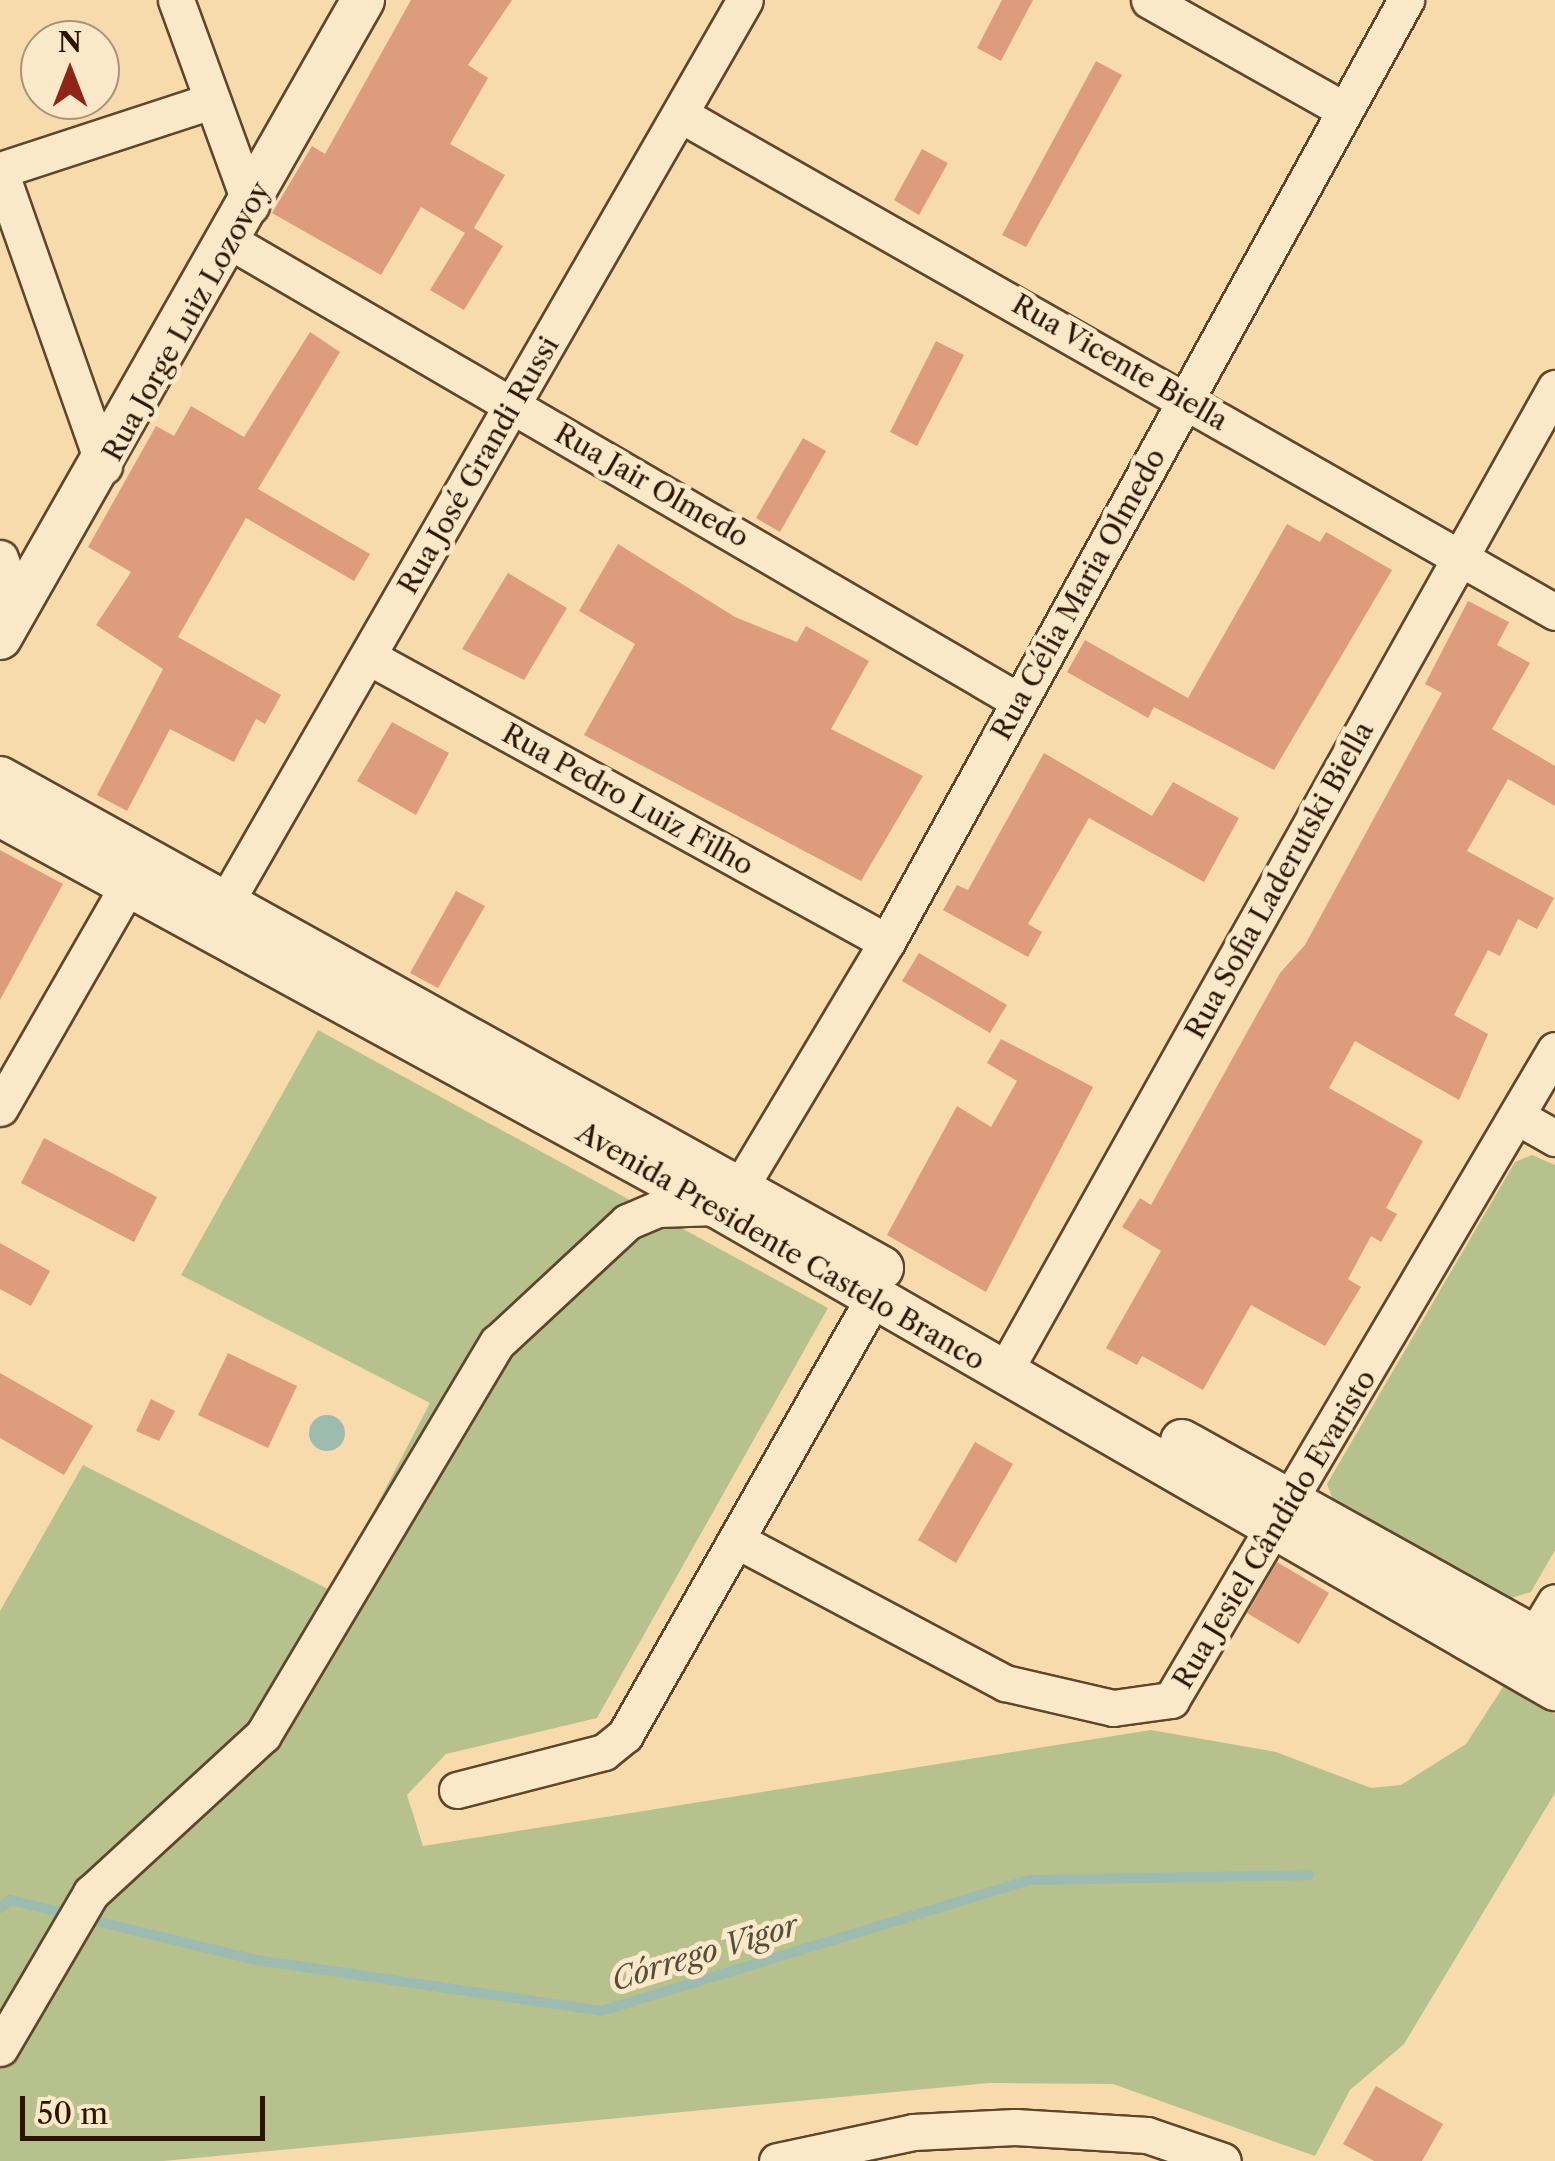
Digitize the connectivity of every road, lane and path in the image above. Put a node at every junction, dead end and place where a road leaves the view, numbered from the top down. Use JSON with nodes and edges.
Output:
{"nodes":[{"id":1,"x":176,"y":0,"type":"edge"},
{"id":2,"x":364,"y":0,"type":"edge"},
{"id":3,"x":746,"y":0,"type":"edge"},
{"id":4,"x":1150,"y":0,"type":"edge"},
{"id":5,"x":1406,"y":0,"type":"edge"},
{"id":6,"x":211,"y":100,"type":"junction"},
{"id":7,"x":1344,"y":110,"type":"junction"},
{"id":8,"x":683,"y":116,"type":"junction"},
{"id":9,"x":0,"y":170,"type":"edge"},
{"id":10,"x":242,"y":224,"type":"junction"},
{"id":11,"x":1555,"y":388,"type":"edge"},
{"id":12,"x":1188,"y":400,"type":"junction"},
{"id":13,"x":512,"y":402,"type":"junction"},
{"id":14,"x":104,"y":466,"type":"junction"},
{"id":15,"x":1458,"y":557,"type":"junction"},
{"id":16,"x":0,"y":558,"type":"edge"},
{"id":17,"x":1555,"y":612,"type":"edge"},
{"id":18,"x":9,"y":623,"type":"edge"},
{"id":19,"x":368,"y":657,"type":"junction"},
{"id":20,"x":1017,"y":700,"type":"junction"},
{"id":21,"x":0,"y":778,"type":"edge"},
{"id":22,"x":0,"y":814,"type":"edge"},
{"id":23,"x":136,"y":871,"type":"junction"},
{"id":24,"x":218,"y":915,"type":"junction"},
{"id":25,"x":886,"y":942,"type":"junction"},
{"id":26,"x":1555,"y":1050,"type":"edge"},
{"id":27,"x":0,"y":1108,"type":"edge"},
{"id":28,"x":1518,"y":1117,"type":"junction"},
{"id":29,"x":1555,"y":1138,"type":"edge"},
{"id":30,"x":730,"y":1195,"type":"junction"},
{"id":31,"x":874,"y":1297,"type":"junction"},
{"id":32,"x":1011,"y":1361,"type":"junction"},
{"id":33,"x":1283,"y":1516,"type":"junction"},
{"id":34,"x":736,"y":1540,"type":"junction"},
{"id":35,"x":1540,"y":1638,"type":"edge"},
{"id":36,"x":1555,"y":1689,"type":"edge"},
{"id":37,"x":457,"y":1790,"type":"dead end"},
{"id":38,"x":0,"y":2048,"type":"edge"},
{"id":39,"x":904,"y":2147,"type":"edge"},
{"id":40,"x":1203,"y":2157,"type":"edge"},
{"id":41,"x":777,"y":2161,"type":"edge"}],
"edges":[{"from":1,"to":6,"type":"street"},
{"from":2,"to":10,"type":"street","name":"Rua Jorge Luiz Lozovoy"},
{"from":3,"to":8,"type":"street","name":"Rua José Grandi Russi"},
{"from":4,"to":7,"type":"street"},
{"from":5,"to":7,"type":"street","name":"Rua Célia Maria Olmedo"},
{"from":6,"to":9,"type":"street"},
{"from":6,"to":10,"type":"street"},
{"from":7,"to":12,"type":"street","name":"Rua Célia Maria Olmedo"},
{"from":8,"to":12,"type":"street","name":"Rua Vicente Biella"},
{"from":8,"to":13,"type":"street","name":"Rua José Grandi Russi"},
{"from":9,"to":14,"type":"street"},
{"from":10,"to":13,"type":"street","name":"Rua Jair Olmedo"},
{"from":10,"to":14,"type":"street","name":"Rua Jorge Luiz Lozovoy"},
{"from":11,"to":15,"type":"street","name":"Rua Sofia Laderutski Biella"},
{"from":12,"to":15,"type":"street","name":"Rua Vicente Biella"},
{"from":12,"to":20,"type":"street","name":"Rua Célia Maria Olmedo"},
{"from":13,"to":19,"type":"street","name":"Rua José Grandi Russi"},
{"from":13,"to":20,"type":"street","name":"Rua Jair Olmedo"},
{"from":14,"to":18,"type":"street","name":"Rua Jorge Luiz Lozovoy"},
{"from":15,"to":17,"type":"street","name":"Rua Vicente Biella"},
{"from":15,"to":32,"type":"street","name":"Rua Sofia Laderutski Biella"},
{"from":16,"to":18,"type":"street"},
{"from":19,"to":24,"type":"street","name":"Rua José Grandi Russi"},
{"from":19,"to":25,"type":"street","name":"Rua Pedro Luiz Filho"},
{"from":20,"to":25,"type":"street","name":"Rua Célia Maria Olmedo"},
{"from":21,"to":23,"type":"street","name":"Avenida Presidente Castelo Branco"},
{"from":22,"to":23,"type":"street","name":"Avenida Presidente Castelo Branco"},
{"from":23,"to":24,"type":"street","name":"Avenida Presidente Castelo Branco"},
{"from":23,"to":27,"type":"street"},
{"from":24,"to":30,"type":"street","name":"Avenida Presidente Castelo Branco"},
{"from":25,"to":30,"type":"street","name":"Rua Célia Maria Olmedo"},
{"from":26,"to":28,"type":"street","name":"Rua Jesiel Cândido Evaristo"},
{"from":28,"to":29,"type":"street"},
{"from":28,"to":33,"type":"street","name":"Rua Jesiel Cândido Evaristo"},
{"from":30,"to":31,"type":"street","name":"Avenida Presidente Castelo Branco"},
{"from":30,"to":32,"type":"street","name":"Avenida Presidente Castelo Branco"},
{"from":30,"to":38,"type":"street"},
{"from":31,"to":32,"type":"street","name":"Avenida Presidente Castelo Branco"},
{"from":31,"to":34,"type":"street"},
{"from":32,"to":33,"type":"street","name":"Avenida Presidente Castelo Branco"},
{"from":33,"to":34,"type":"street","name":"Rua Jesiel Cândido Evaristo"},
{"from":33,"to":35,"type":"street","name":"Avenida Presidente Castelo Branco"},
{"from":34,"to":37,"type":"street"},
{"from":35,"to":36,"type":"street","name":"Avenida Presidente Castelo Branco"},
{"from":39,"to":40,"type":"street"},
{"from":39,"to":41,"type":"street"}]}
